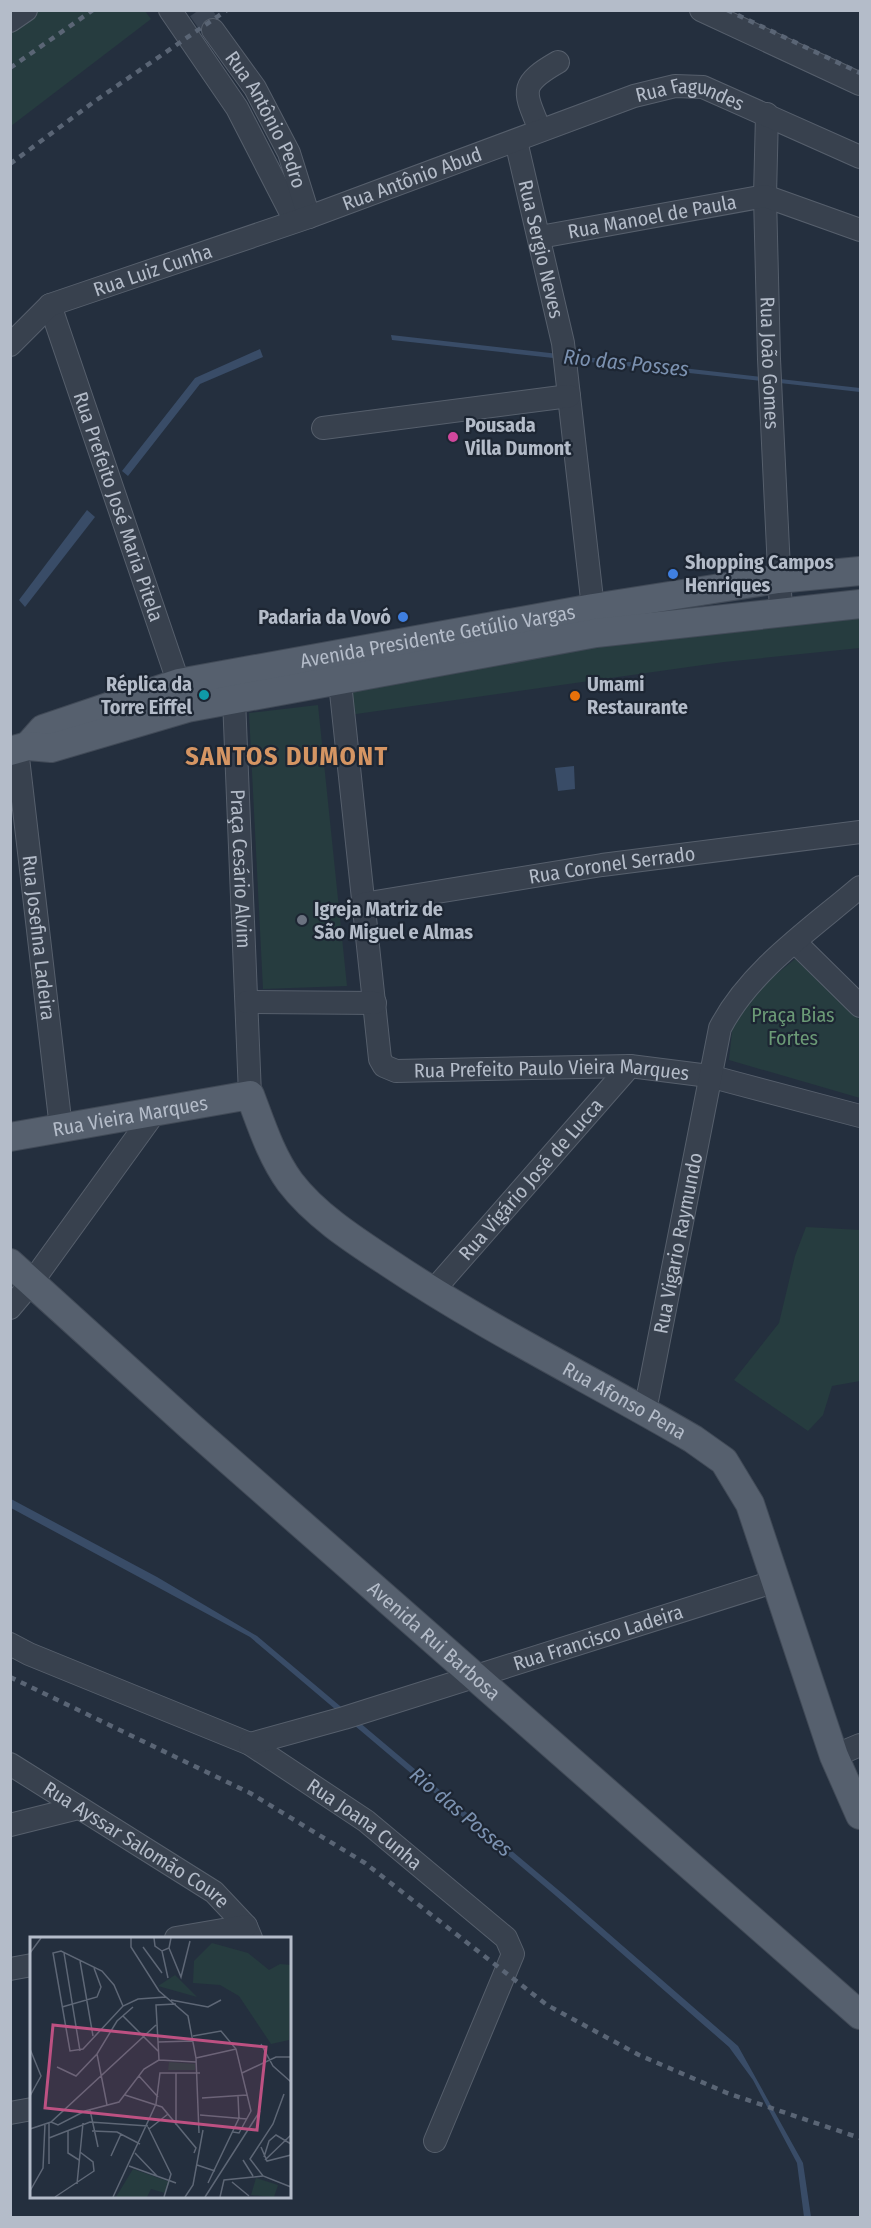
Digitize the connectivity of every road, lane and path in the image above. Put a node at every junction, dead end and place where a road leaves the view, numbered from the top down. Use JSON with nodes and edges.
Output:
{"nodes":[{"id":1,"x":26,"y":10,"type":"edge"},
{"id":2,"x":170,"y":10,"type":"edge"},
{"id":3,"x":701,"y":10,"type":"edge"},
{"id":4,"x":10,"y":21,"type":"edge"},
{"id":5,"x":213,"y":30,"type":"tunnel mouth"},
{"id":6,"x":558,"y":62,"type":"dead end"},
{"id":7,"x":861,"y":84,"type":"edge"},
{"id":8,"x":767,"y":114,"type":"junction"},
{"id":9,"x":540,"y":130,"type":"junction"},
{"id":10,"x":516,"y":141,"type":"junction"},
{"id":11,"x":861,"y":157,"type":"edge"},
{"id":12,"x":765,"y":196,"type":"junction"},
{"id":13,"x":302,"y":219,"type":"junction"},
{"id":14,"x":861,"y":230,"type":"edge"},
{"id":15,"x":540,"y":237,"type":"junction"},
{"id":16,"x":50,"y":305,"type":"junction"},
{"id":17,"x":10,"y":345,"type":"edge"},
{"id":18,"x":569,"y":396,"type":"junction"},
{"id":19,"x":323,"y":428,"type":"dead end"},
{"id":20,"x":861,"y":570,"type":"edge"},
{"id":21,"x":778,"y":579,"type":"junction"},
{"id":22,"x":861,"y":604,"type":"edge"},
{"id":23,"x":593,"y":608,"type":"junction"},
{"id":24,"x":781,"y":612,"type":"junction"},
{"id":25,"x":497,"y":651,"type":"junction"},
{"id":26,"x":338,"y":666,"type":"junction"},
{"id":27,"x":183,"y":696,"type":"junction"},
{"id":28,"x":234,"y":699,"type":"junction"},
{"id":29,"x":19,"y":749,"type":"edge"},
{"id":30,"x":861,"y":832,"type":"edge"},
{"id":31,"x":861,"y":887,"type":"edge"},
{"id":32,"x":363,"y":904,"type":"junction"},
{"id":33,"x":795,"y":942,"type":"junction"},
{"id":34,"x":247,"y":1002,"type":"junction"},
{"id":35,"x":375,"y":1003,"type":"junction"},
{"id":36,"x":861,"y":1006,"type":"edge"},
{"id":37,"x":630,"y":1066,"type":"junction"},
{"id":38,"x":709,"y":1076,"type":"junction"},
{"id":39,"x":250,"y":1095,"type":"junction"},
{"id":40,"x":155,"y":1112,"type":"junction"},
{"id":41,"x":861,"y":1116,"type":"edge"},
{"id":42,"x":61,"y":1128,"type":"junction"},
{"id":43,"x":10,"y":1137,"type":"edge"},
{"id":44,"x":10,"y":1263,"type":"edge"},
{"id":45,"x":32,"y":1282,"type":"junction"},
{"id":46,"x":432,"y":1292,"type":"junction"},
{"id":47,"x":10,"y":1308,"type":"edge"},
{"id":48,"x":645,"y":1411,"type":"junction"},
{"id":49,"x":776,"y":1581,"type":"junction"},
{"id":50,"x":10,"y":1644,"type":"edge"},
{"id":51,"x":475,"y":1675,"type":"junction"},
{"id":52,"x":250,"y":1744,"type":"junction"},
{"id":53,"x":861,"y":1745,"type":"edge"},
{"id":54,"x":834,"y":1756,"type":"junction"},
{"id":55,"x":10,"y":1764,"type":"edge"},
{"id":56,"x":78,"y":1808,"type":"junction"},
{"id":57,"x":861,"y":1815,"type":"edge"},
{"id":58,"x":10,"y":1825,"type":"edge"},
{"id":59,"x":248,"y":1932,"type":"edge"},
{"id":60,"x":188,"y":1937,"type":"edge"},
{"id":61,"x":30,"y":1965,"type":"edge"},
{"id":62,"x":10,"y":1969,"type":"edge"},
{"id":63,"x":861,"y":2015,"type":"edge"},
{"id":64,"x":30,"y":2109,"type":"edge"},
{"id":65,"x":10,"y":2114,"type":"edge"},
{"id":66,"x":435,"y":2141,"type":"dead end"}],
"edges":[{"from":1,"to":4,"type":"street"},
{"from":2,"to":13,"type":"street"},
{"from":3,"to":7,"type":"street"},
{"from":5,"to":13,"type":"street","name":"Rua Antônio Pedro"},
{"from":6,"to":9,"type":"street"},
{"from":8,"to":9,"type":"street","name":"Rua Fagundes"},
{"from":8,"to":11,"type":"street","name":"Rua Fagundes"},
{"from":8,"to":12,"type":"street","name":"Rua João Gomes"},
{"from":9,"to":10,"type":"street","name":"Rua Fagundes"},
{"from":10,"to":13,"type":"street","name":"Rua Antônio Abud"},
{"from":10,"to":15,"type":"street","name":"Rua Sergio Neves"},
{"from":12,"to":14,"type":"street"},
{"from":12,"to":15,"type":"street","name":"Rua Manoel de Paula"},
{"from":12,"to":21,"type":"street","name":"Rua João Gomes"},
{"from":13,"to":16,"type":"street","name":"Rua Luiz Cunha"},
{"from":15,"to":18,"type":"street","name":"Rua Sergio Neves"},
{"from":16,"to":17,"type":"street","name":"Rua Luiz Cunha"},
{"from":16,"to":27,"type":"street","name":"Rua Prefeito José Maria Pitela"},
{"from":18,"to":19,"type":"street"},
{"from":18,"to":23,"type":"street","name":"Rua Sergio Neves"},
{"from":20,"to":21,"type":"main road","name":"Avenida Presidente Getúlio Vargas"},
{"from":21,"to":23,"type":"main road","name":"Avenida Presidente Getúlio Vargas"},
{"from":21,"to":24,"type":"street","name":"Rua João Gomes"},
{"from":22,"to":24,"type":"main road","name":"Avenida Presidente Getúlio Vargas"},
{"from":23,"to":25,"type":"main road"},
{"from":23,"to":26,"type":"main road","name":"Avenida Presidente Getúlio Vargas"},
{"from":24,"to":25,"type":"main road","name":"Avenida Presidente Getúlio Vargas"},
{"from":25,"to":26,"type":"main road","name":"Avenida Presidente Getúlio Vargas"},
{"from":26,"to":27,"type":"main road","name":"Avenida Presidente Getúlio Vargas"},
{"from":26,"to":28,"type":"main road","name":"Avenida Presidente Getúlio Vargas"},
{"from":26,"to":32,"type":"street"},
{"from":27,"to":28,"type":"main road","name":"Avenida Presidente Getúlio Vargas"},
{"from":27,"to":29,"type":"main road","name":"Avenida Presidente Getúlio Vargas"},
{"from":28,"to":34,"type":"street","name":"Praça Cesário Alvim"},
{"from":29,"to":42,"type":"street","name":"Rua Josefina Ladeira"},
{"from":30,"to":32,"type":"street","name":"Rua Coronel Serrado"},
{"from":31,"to":33,"type":"street"},
{"from":32,"to":35,"type":"street"},
{"from":33,"to":36,"type":"street"},
{"from":33,"to":38,"type":"street"},
{"from":34,"to":35,"type":"street"},
{"from":34,"to":39,"type":"street","name":"Praça Cesário Alvim"},
{"from":35,"to":37,"type":"street","name":"Rua Prefeito Paulo Vieira Marques"},
{"from":37,"to":38,"type":"street","name":"Rua Prefeito Paulo Vieira Marques"},
{"from":37,"to":46,"type":"street","name":"Rua Vigário José de Lucca"},
{"from":38,"to":41,"type":"street"},
{"from":38,"to":48,"type":"street","name":"Rua Vigario Raymundo"},
{"from":39,"to":40,"type":"main road","name":"Rua Vieira Marques"},
{"from":39,"to":46,"type":"main road","name":"Rua Afonso Pena"},
{"from":40,"to":42,"type":"main road","name":"Rua Vieira Marques"},
{"from":40,"to":45,"type":"street"},
{"from":42,"to":43,"type":"main road","name":"Rua Vieira Marques"},
{"from":44,"to":45,"type":"main road","name":"Avenida Rui Barbosa"},
{"from":45,"to":47,"type":"street"},
{"from":45,"to":51,"type":"main road","name":"Avenida Rui Barbosa"},
{"from":46,"to":48,"type":"main road","name":"Rua Afonso Pena"},
{"from":48,"to":49,"type":"main road","name":"Rua Afonso Pena"},
{"from":49,"to":51,"type":"street","name":"Rua Francisco Ladeira"},
{"from":49,"to":54,"type":"main road","name":"Rua Afonso Pena"},
{"from":50,"to":52,"type":"street","name":"Rua Joana Cunha"},
{"from":51,"to":52,"type":"street","name":"Rua Francisco Ladeira"},
{"from":51,"to":63,"type":"main road","name":"Avenida Rui Barbosa"},
{"from":52,"to":66,"type":"street","name":"Rua Joana Cunha"},
{"from":53,"to":54,"type":"street"},
{"from":54,"to":57,"type":"main road","name":"Rua Afonso Pena"},
{"from":55,"to":56,"type":"street","name":"Rua Ayssar Salomão Coure"},
{"from":56,"to":58,"type":"street"},
{"from":56,"to":59,"type":"street","name":"Rua Ayssar Salomão Coure"},
{"from":59,"to":60,"type":"street"},
{"from":61,"to":62,"type":"street"},
{"from":64,"to":65,"type":"street"}]}
